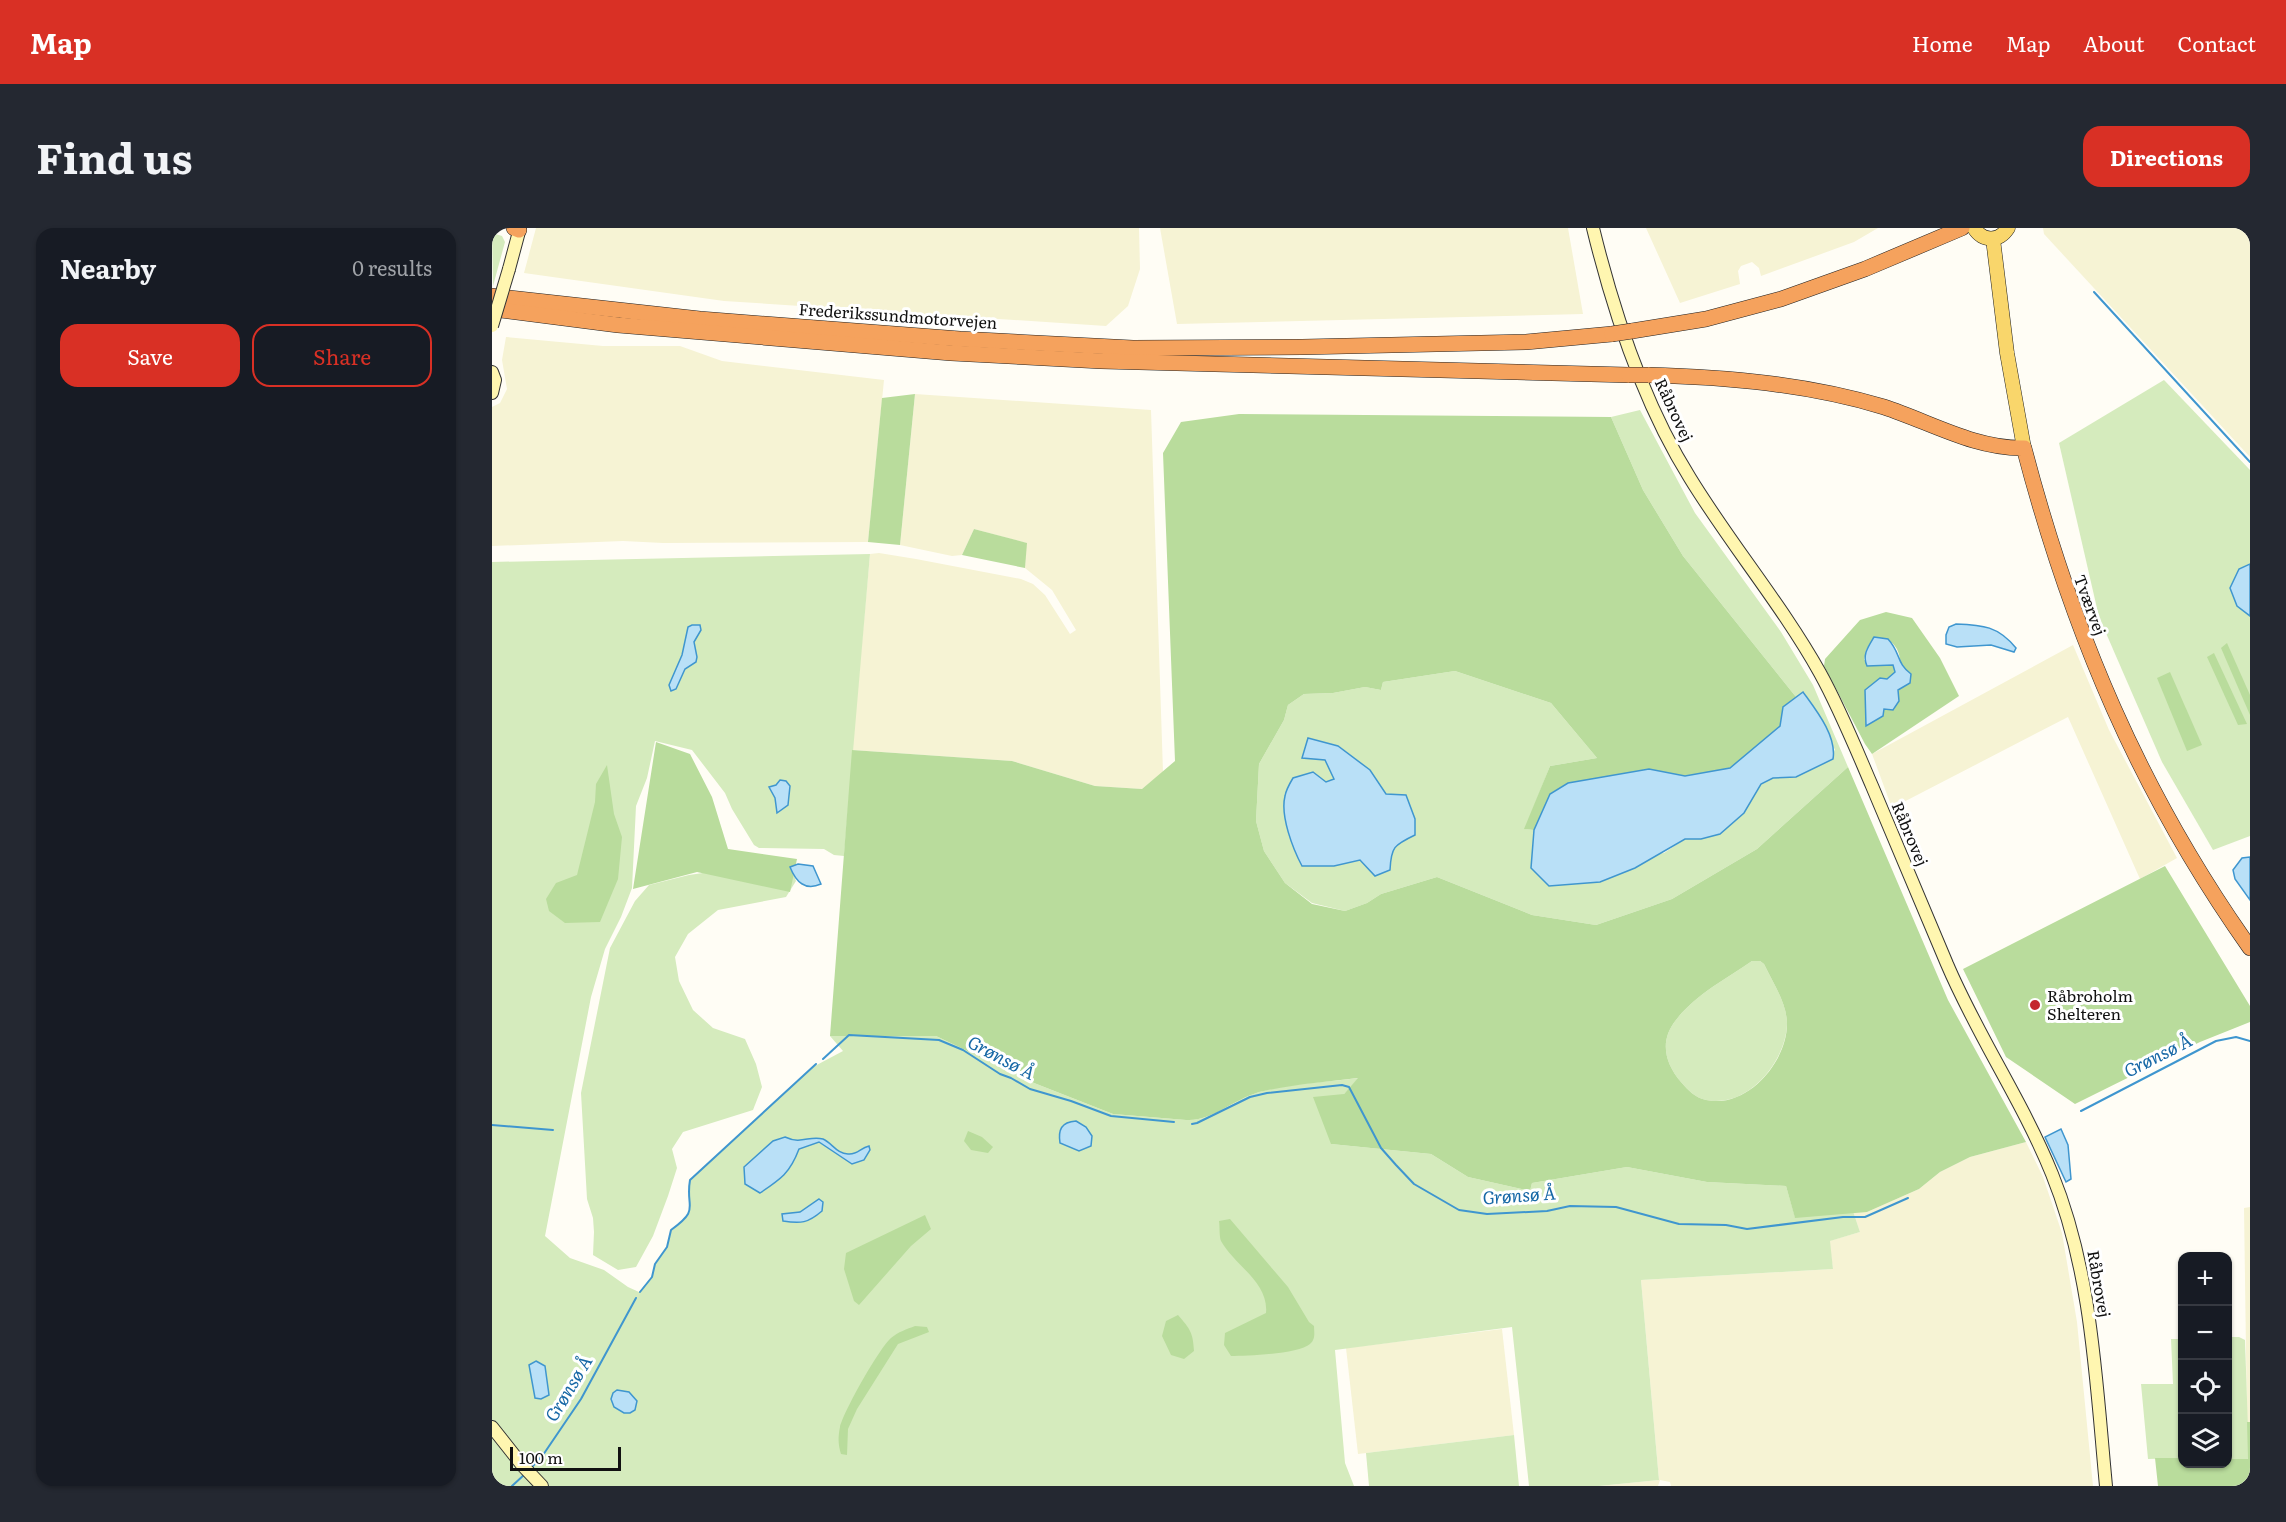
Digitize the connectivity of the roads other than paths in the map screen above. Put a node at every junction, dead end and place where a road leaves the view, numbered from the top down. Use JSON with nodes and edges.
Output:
{"nodes":[{"id":1,"x":1593,"y":228,"type":"edge"},
{"id":2,"x":1962,"y":228,"type":"edge"},
{"id":3,"x":1974,"y":228,"type":"edge"},
{"id":4,"x":2008,"y":228,"type":"edge"},
{"id":5,"x":518,"y":229,"type":"edge"},
{"id":6,"x":1993,"y":239,"type":"junction"},
{"id":7,"x":492,"y":296,"type":"edge"},
{"id":8,"x":492,"y":309,"type":"edge"},
{"id":9,"x":492,"y":327,"type":"edge"},
{"id":10,"x":492,"y":372,"type":"edge"},
{"id":11,"x":492,"y":393,"type":"edge"},
{"id":12,"x":2025,"y":448,"type":"junction"},
{"id":13,"x":2250,"y":948,"type":"edge"},
{"id":14,"x":492,"y":1427,"type":"edge"},
{"id":15,"x":542,"y":1486,"type":"edge"},
{"id":16,"x":2106,"y":1486,"type":"edge"}],
"edges":[{"from":1,"to":16,"type":"street","name":"Råbrovej"},
{"from":2,"to":7,"type":"highway","name":"Frederikssundmotorvejen","bridge":true},
{"from":3,"to":6,"type":"main road"},
{"from":4,"to":6,"type":"main road"},
{"from":5,"to":9,"type":"street","bridge":true},
{"from":6,"to":12,"type":"main road","name":"Tværvej"},
{"from":8,"to":12,"type":"highway","bridge":true},
{"from":10,"to":11,"type":"street"},
{"from":12,"to":13,"type":"highway","name":"Tværvej"},
{"from":14,"to":15,"type":"street"}]}
